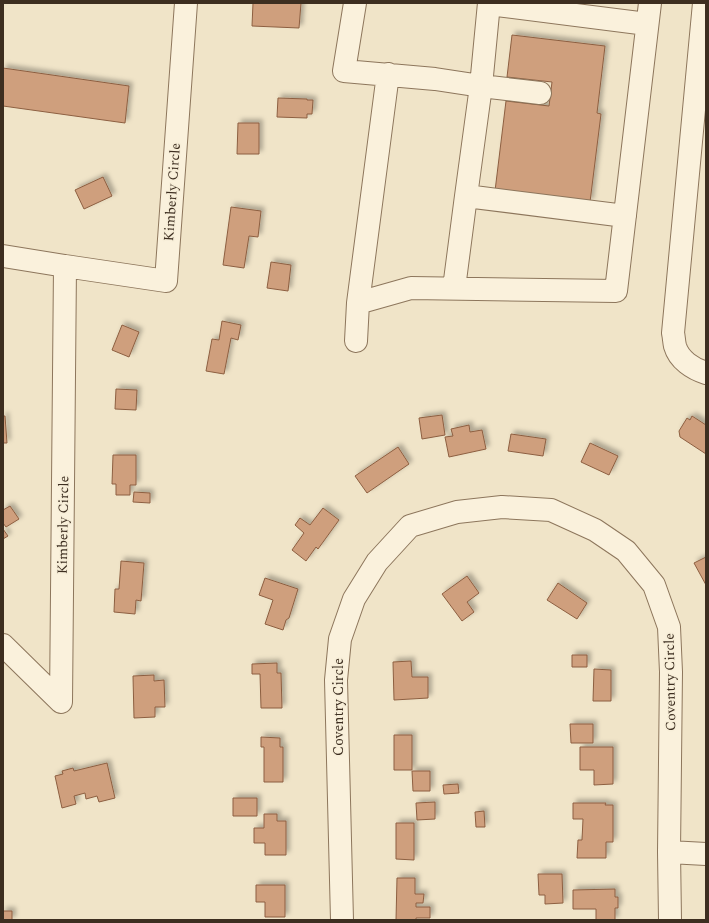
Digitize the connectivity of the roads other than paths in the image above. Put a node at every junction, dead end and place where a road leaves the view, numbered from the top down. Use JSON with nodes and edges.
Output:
{"nodes":[{"id":1,"x":186,"y":3,"type":"edge"},
{"id":2,"x":355,"y":3,"type":"edge"},
{"id":3,"x":704,"y":3,"type":"edge"},
{"id":4,"x":489,"y":4,"type":"edge"},
{"id":5,"x":649,"y":13,"type":"edge"},
{"id":6,"x":388,"y":74,"type":"junction"},
{"id":7,"x":481,"y":86,"type":"junction"},
{"id":8,"x":540,"y":93,"type":"dead end"},
{"id":9,"x":466,"y":196,"type":"junction"},
{"id":10,"x":625,"y":216,"type":"junction"},
{"id":11,"x":3,"y":256,"type":"edge"},
{"id":12,"x":66,"y":266,"type":"junction"},
{"id":13,"x":454,"y":288,"type":"junction"},
{"id":14,"x":358,"y":303,"type":"junction"},
{"id":15,"x":356,"y":341,"type":"dead end"},
{"id":16,"x":706,"y":373,"type":"edge"},
{"id":17,"x":3,"y":645,"type":"edge"},
{"id":18,"x":669,"y":852,"type":"junction"},
{"id":19,"x":706,"y":854,"type":"edge"},
{"id":20,"x":342,"y":920,"type":"edge"},
{"id":21,"x":670,"y":920,"type":"edge"}],
"edges":[{"from":1,"to":12,"type":"street","name":"Kimberly Circle"},
{"from":2,"to":6,"type":"street"},
{"from":3,"to":16,"type":"street"},
{"from":4,"to":5,"type":"street"},
{"from":4,"to":7,"type":"street"},
{"from":5,"to":10,"type":"street"},
{"from":6,"to":7,"type":"street"},
{"from":6,"to":14,"type":"street"},
{"from":7,"to":8,"type":"street"},
{"from":7,"to":9,"type":"street"},
{"from":9,"to":10,"type":"street"},
{"from":9,"to":13,"type":"street"},
{"from":10,"to":13,"type":"street"},
{"from":11,"to":12,"type":"street","name":"Kimberly Circle"},
{"from":12,"to":17,"type":"street","name":"Kimberly Circle"},
{"from":13,"to":14,"type":"street"},
{"from":14,"to":15,"type":"street"},
{"from":18,"to":19,"type":"street"},
{"from":18,"to":20,"type":"street","name":"Coventry Circle"},
{"from":18,"to":21,"type":"street","name":"Coventry Circle"}]}
